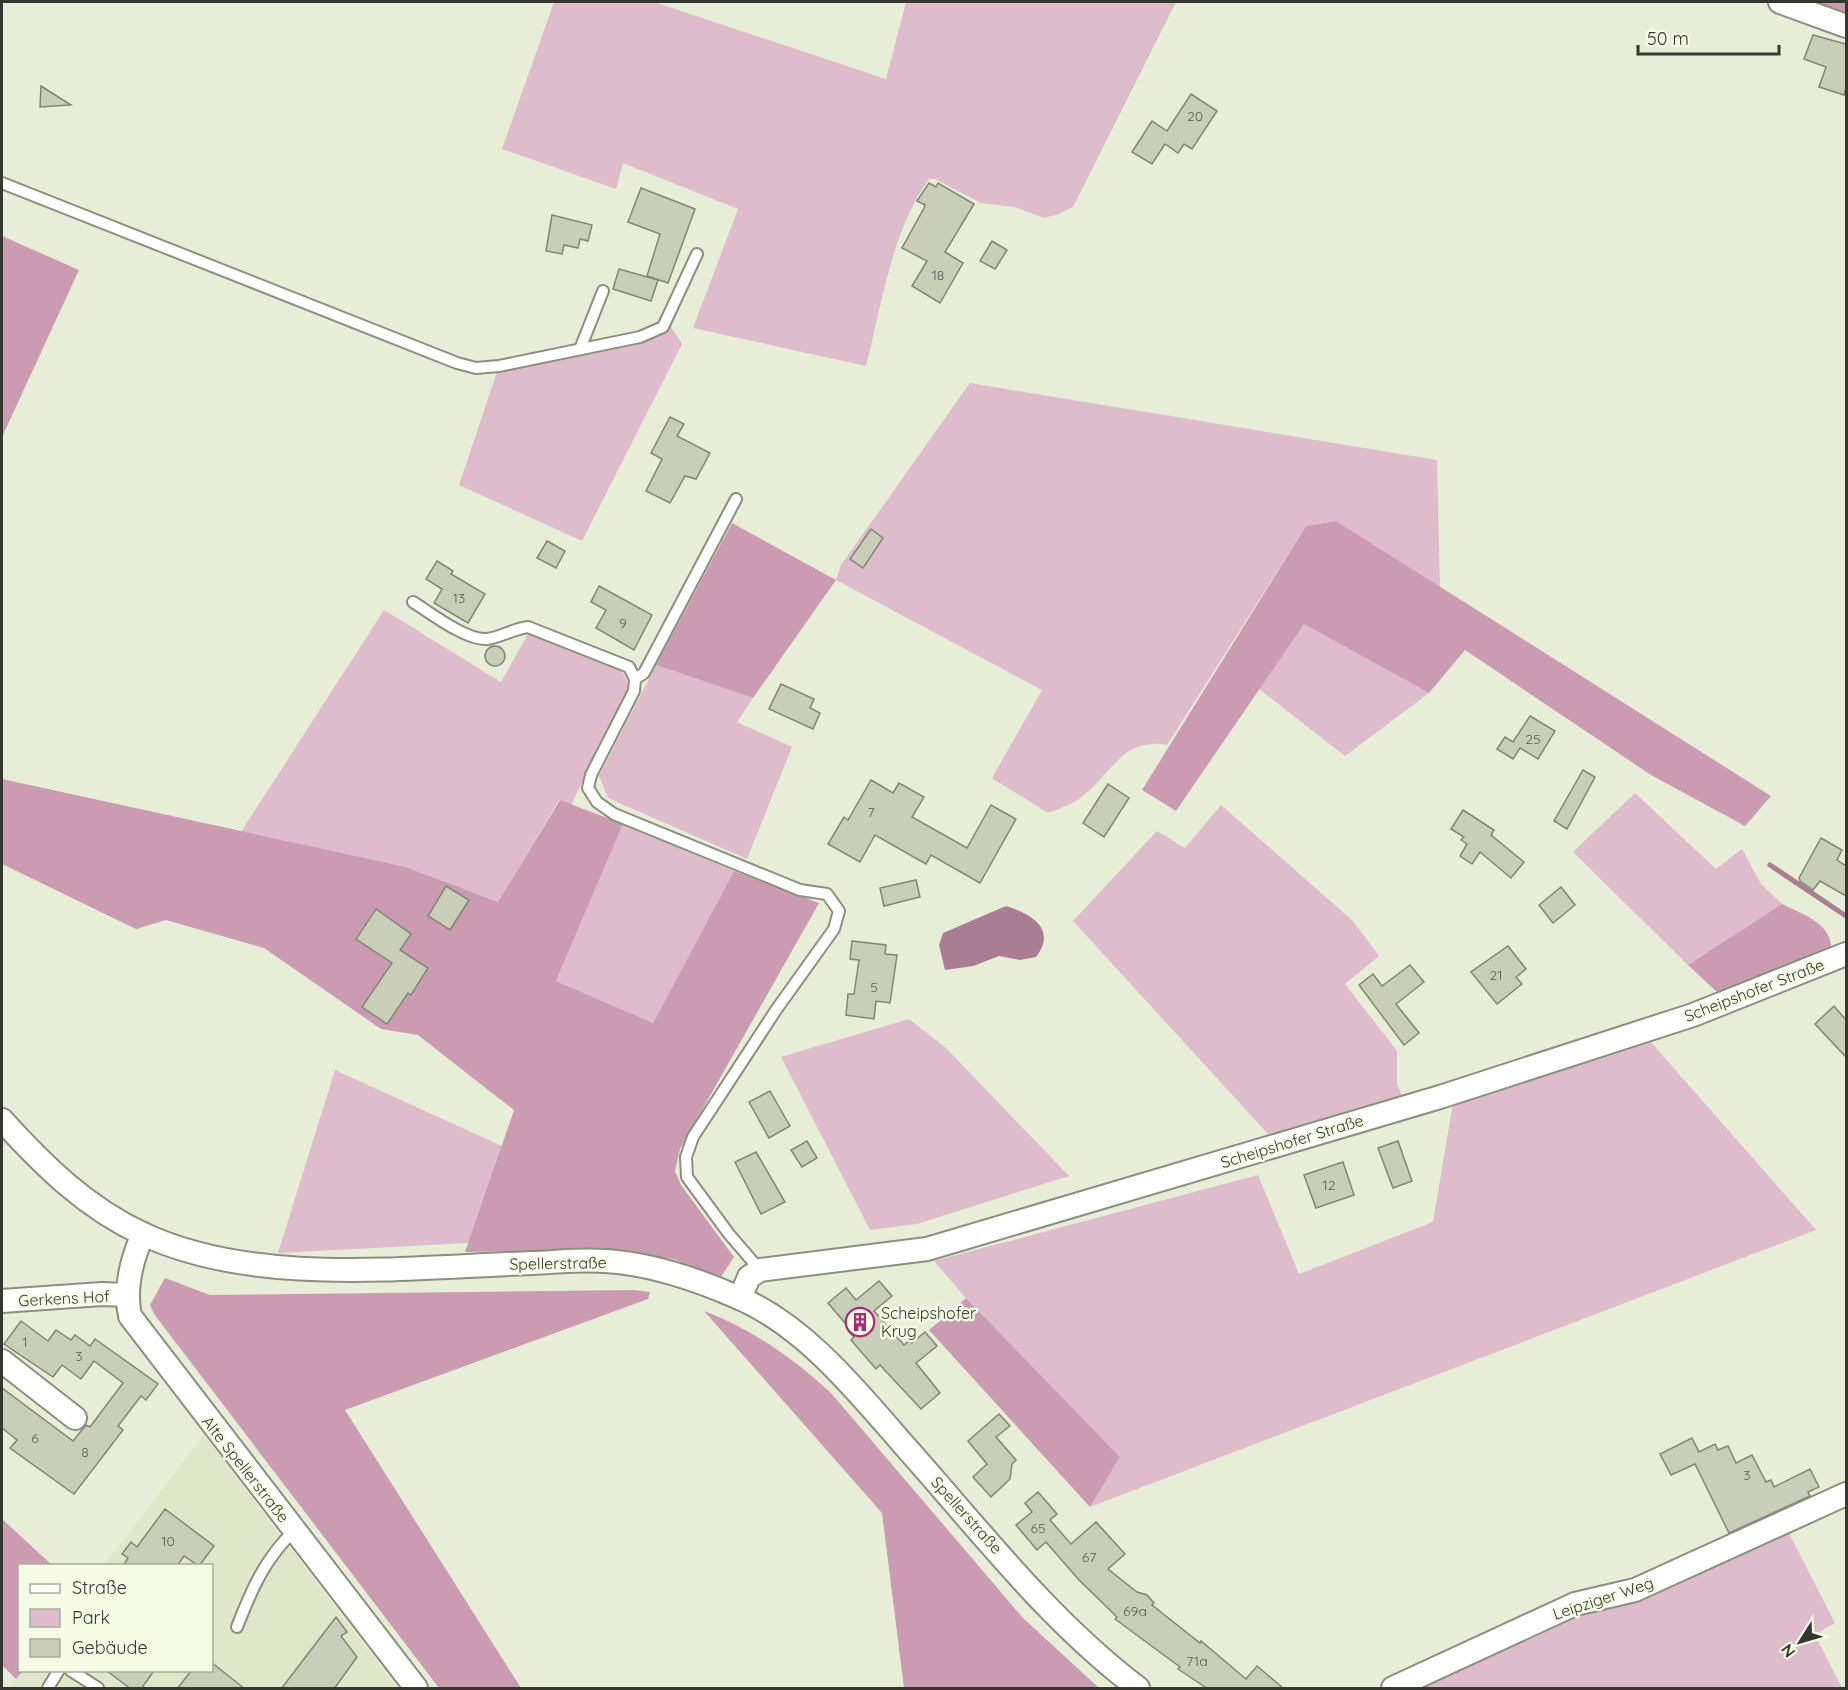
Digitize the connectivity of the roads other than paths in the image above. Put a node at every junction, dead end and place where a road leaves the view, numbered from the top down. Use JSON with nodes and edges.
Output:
{"nodes":[{"id":1,"x":1780,"y":2,"type":"edge"},
{"id":2,"x":1846,"y":26,"type":"edge"},
{"id":3,"x":2,"y":183,"type":"edge"},
{"id":4,"x":697,"y":254,"type":"dead end"},
{"id":5,"x":603,"y":291,"type":"dead end"},
{"id":6,"x":580,"y":349,"type":"junction"},
{"id":7,"x":736,"y":500,"type":"dead end"},
{"id":8,"x":413,"y":602,"type":"dead end"},
{"id":9,"x":635,"y":679,"type":"junction"},
{"id":10,"x":1846,"y":954,"type":"edge"},
{"id":11,"x":2,"y":1120,"type":"edge"},
{"id":12,"x":142,"y":1234,"type":"junction"},
{"id":13,"x":760,"y":1270,"type":"junction"},
{"id":14,"x":126,"y":1296,"type":"junction"},
{"id":15,"x":740,"y":1298,"type":"junction"},
{"id":16,"x":2,"y":1302,"type":"edge"},
{"id":17,"x":2,"y":1360,"type":"edge"},
{"id":18,"x":75,"y":1418,"type":"dead end"},
{"id":19,"x":1846,"y":1494,"type":"edge"},
{"id":20,"x":294,"y":1531,"type":"junction"},
{"id":21,"x":237,"y":1627,"type":"dead end"},
{"id":22,"x":58,"y":1672,"type":"edge"},
{"id":23,"x":72,"y":1672,"type":"edge"},
{"id":24,"x":48,"y":1689,"type":"edge"},
{"id":25,"x":98,"y":1689,"type":"edge"},
{"id":26,"x":416,"y":1689,"type":"edge"},
{"id":27,"x":1138,"y":1689,"type":"edge"},
{"id":28,"x":1393,"y":1689,"type":"edge"}],
"edges":[{"from":1,"to":2,"type":"street"},
{"from":3,"to":6,"type":"lane"},
{"from":4,"to":6,"type":"lane"},
{"from":5,"to":6,"type":"lane"},
{"from":7,"to":9,"type":"lane"},
{"from":8,"to":9,"type":"lane"},
{"from":9,"to":13,"type":"lane"},
{"from":10,"to":13,"type":"street","name":"Scheipshofer Straße"},
{"from":11,"to":12,"type":"street","name":"Spellerstraße"},
{"from":12,"to":14,"type":"street"},
{"from":12,"to":15,"type":"street","name":"Spellerstraße"},
{"from":13,"to":15,"type":"street"},
{"from":14,"to":16,"type":"street","name":"Gerkens Hof"},
{"from":14,"to":20,"type":"street","name":"Alte Spellerstraße"},
{"from":15,"to":27,"type":"street","name":"Spellerstraße"},
{"from":17,"to":18,"type":"street"},
{"from":19,"to":28,"type":"street","name":"Leipziger Weg"},
{"from":20,"to":21,"type":"lane"},
{"from":20,"to":26,"type":"street","name":"Alte Spellerstraße"},
{"from":22,"to":24,"type":"lane"},
{"from":23,"to":25,"type":"lane"}]}
